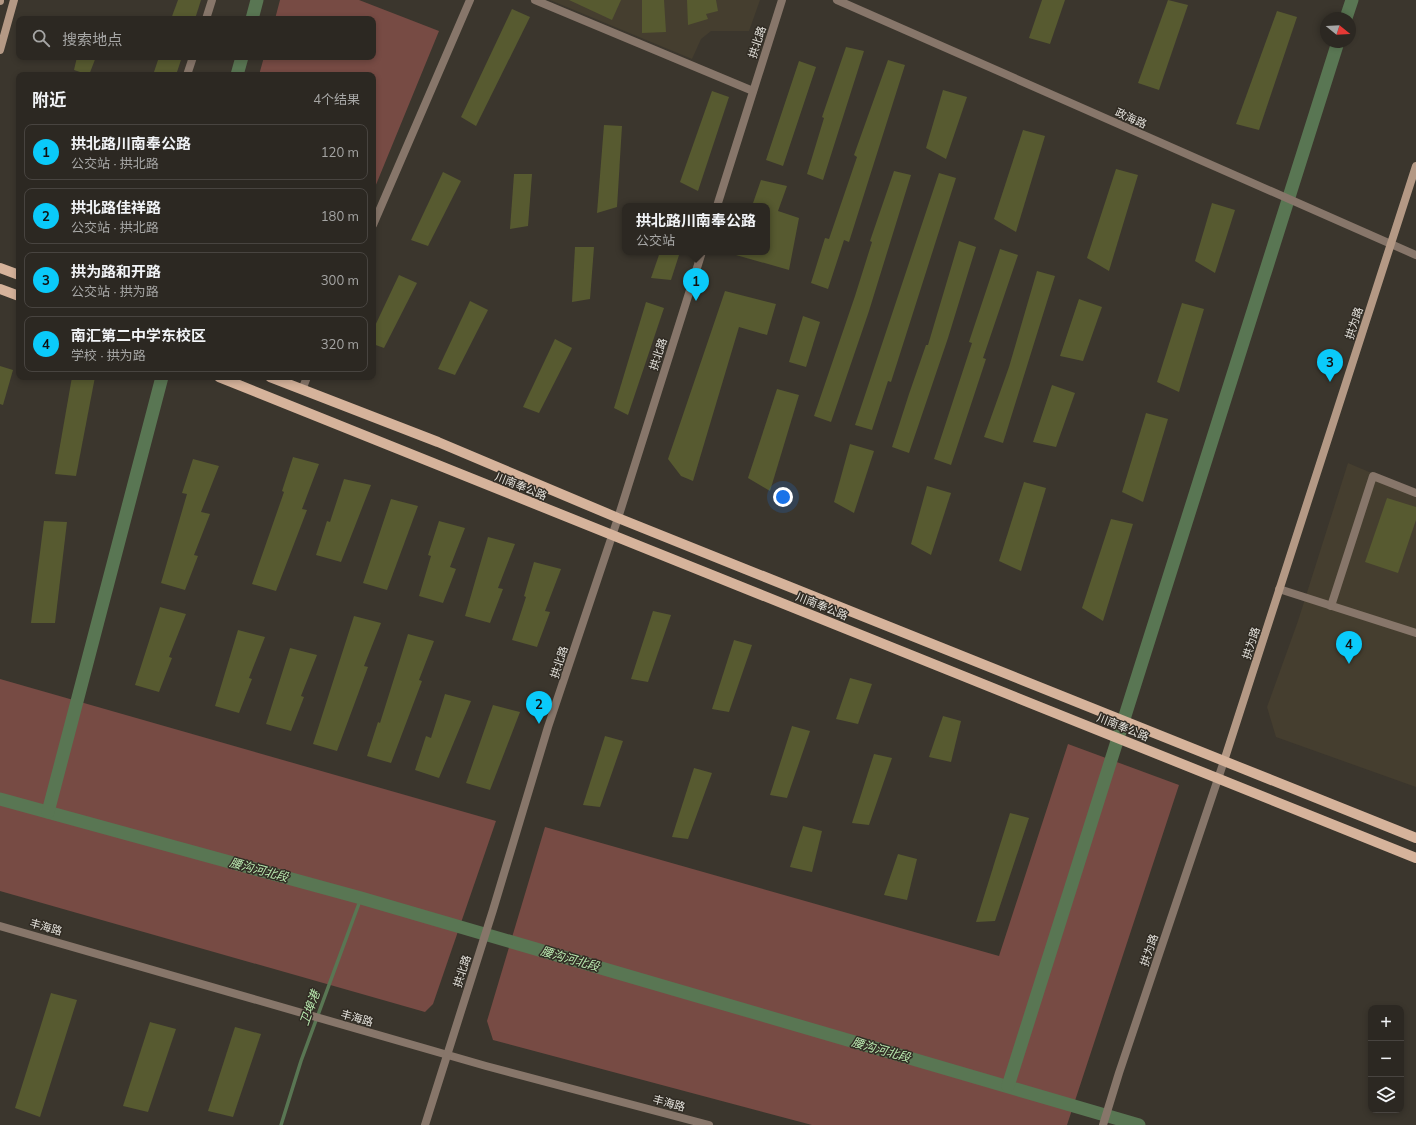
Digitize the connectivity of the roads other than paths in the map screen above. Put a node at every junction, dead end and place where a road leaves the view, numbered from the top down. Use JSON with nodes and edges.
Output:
{"nodes":[{"id":1,"x":14,"y":0,"type":"edge"},
{"id":2,"x":212,"y":0,"type":"edge"},
{"id":3,"x":470,"y":0,"type":"edge"},
{"id":4,"x":535,"y":0,"type":"edge"},
{"id":5,"x":782,"y":0,"type":"edge"},
{"id":6,"x":838,"y":0,"type":"edge"},
{"id":7,"x":207,"y":16,"type":"edge"},
{"id":8,"x":0,"y":50,"type":"edge"},
{"id":9,"x":192,"y":60,"type":"edge"},
{"id":10,"x":188,"y":72,"type":"edge"},
{"id":11,"x":753,"y":91,"type":"junction"},
{"id":12,"x":1416,"y":166,"type":"edge"},
{"id":13,"x":718,"y":203,"type":"edge"},
{"id":14,"x":376,"y":218,"type":"edge"},
{"id":15,"x":1391,"y":244,"type":"junction"},
{"id":16,"x":701,"y":255,"type":"edge"},
{"id":17,"x":1416,"y":255,"type":"edge"},
{"id":18,"x":0,"y":268,"type":"edge"},
{"id":19,"x":16,"y":274,"type":"edge"},
{"id":20,"x":0,"y":289,"type":"edge"},
{"id":21,"x":16,"y":295,"type":"edge"},
{"id":22,"x":226,"y":380,"type":"edge"},
{"id":23,"x":277,"y":380,"type":"edge"},
{"id":24,"x":307,"y":380,"type":"edge"},
{"id":25,"x":302,"y":390,"type":"junction"},
{"id":26,"x":1416,"y":493,"type":"edge"},
{"id":27,"x":618,"y":518,"type":"junction"},
{"id":28,"x":612,"y":535,"type":"junction"},
{"id":29,"x":1280,"y":589,"type":"junction"},
{"id":30,"x":1331,"y":606,"type":"junction"},
{"id":31,"x":1416,"y":633,"type":"edge"},
{"id":32,"x":1224,"y":761,"type":"junction"},
{"id":33,"x":1218,"y":778,"type":"junction"},
{"id":34,"x":1416,"y":838,"type":"edge"},
{"id":35,"x":1416,"y":858,"type":"edge"},
{"id":36,"x":0,"y":926,"type":"edge"},
{"id":37,"x":447,"y":1055,"type":"junction"},
{"id":38,"x":425,"y":1125,"type":"edge"},
{"id":39,"x":709,"y":1125,"type":"edge"},
{"id":40,"x":1103,"y":1125,"type":"edge"}],
"edges":[{"from":1,"to":8,"type":"main road"},
{"from":2,"to":7,"type":"street"},
{"from":3,"to":14,"type":"street"},
{"from":4,"to":11,"type":"street"},
{"from":5,"to":11,"type":"street","name":"拱北路"},
{"from":6,"to":15,"type":"street","name":"政海路"},
{"from":9,"to":10,"type":"street"},
{"from":11,"to":13,"type":"street","name":"拱北路"},
{"from":12,"to":15,"type":"main road","name":"拱为路"},
{"from":15,"to":17,"type":"street","name":"政海路"},
{"from":15,"to":29,"type":"main road","name":"拱为路"},
{"from":16,"to":27,"type":"street","name":"拱北路"},
{"from":18,"to":19,"type":"main road"},
{"from":20,"to":21,"type":"main road"},
{"from":22,"to":28,"type":"main road","name":"川南奉公路"},
{"from":23,"to":25,"type":"main road","name":"川南奉公路"},
{"from":24,"to":25,"type":"street"},
{"from":25,"to":27,"type":"main road","name":"川南奉公路"},
{"from":26,"to":30,"type":"street"},
{"from":27,"to":28,"type":"street","name":"拱北路"},
{"from":27,"to":32,"type":"main road","name":"川南奉公路"},
{"from":28,"to":33,"type":"main road","name":"川南奉公路"},
{"from":28,"to":37,"type":"street","name":"拱北路"},
{"from":29,"to":30,"type":"street"},
{"from":29,"to":32,"type":"main road","name":"拱为路"},
{"from":30,"to":31,"type":"street"},
{"from":32,"to":33,"type":"street","name":"拱为路"},
{"from":32,"to":34,"type":"main road","name":"川南奉公路"},
{"from":33,"to":35,"type":"main road","name":"川南奉公路"},
{"from":33,"to":40,"type":"street","name":"拱为路"},
{"from":36,"to":37,"type":"street","name":"丰海路"},
{"from":37,"to":38,"type":"street","name":"拱北路"},
{"from":37,"to":39,"type":"street","name":"丰海路"}]}
